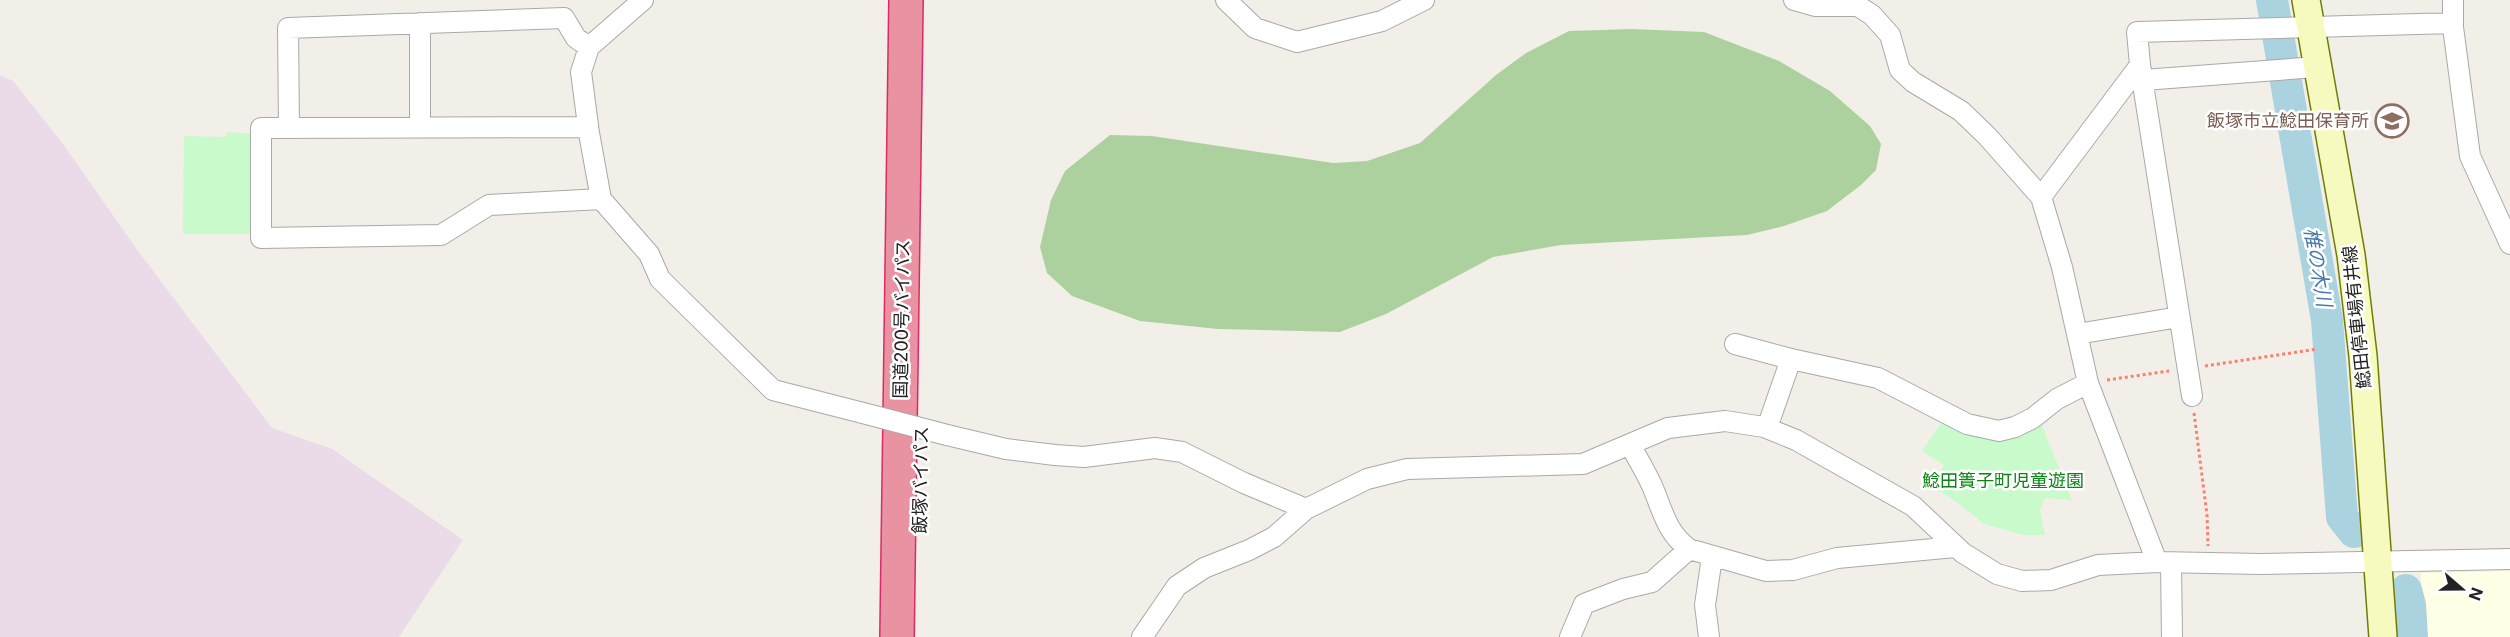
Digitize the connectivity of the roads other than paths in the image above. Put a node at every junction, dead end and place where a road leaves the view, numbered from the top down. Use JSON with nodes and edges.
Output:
{"nodes":[{"id":1,"x":643,"y":0,"type":"edge"},
{"id":2,"x":906,"y":0,"type":"edge"},
{"id":3,"x":926,"y":0,"type":"edge"},
{"id":4,"x":1226,"y":0,"type":"edge"},
{"id":5,"x":1424,"y":0,"type":"edge"},
{"id":6,"x":1794,"y":0,"type":"edge"},
{"id":7,"x":2453,"y":0,"type":"edge"},
{"id":8,"x":2308,"y":13,"type":"edge"},
{"id":9,"x":420,"y":23,"type":"junction"},
{"id":10,"x":2453,"y":23,"type":"junction"},
{"id":11,"x":589,"y":47,"type":"junction"},
{"id":12,"x":2317,"y":67,"type":"junction"},
{"id":13,"x":2141,"y":73,"type":"junction"},
{"id":14,"x":420,"y":127,"type":"junction"},
{"id":15,"x":588,"y":127,"type":"junction"},
{"id":16,"x":289,"y":128,"type":"junction"},
{"id":17,"x":2041,"y":197,"type":"junction"},
{"id":18,"x":601,"y":199,"type":"junction"},
{"id":19,"x":2510,"y":244,"type":"edge"},
{"id":20,"x":2179,"y":317,"type":"junction"},
{"id":21,"x":2077,"y":334,"type":"junction"},
{"id":22,"x":1735,"y":344,"type":"dead end"},
{"id":23,"x":1791,"y":358,"type":"junction"},
{"id":24,"x":2088,"y":383,"type":"junction"},
{"id":25,"x":2192,"y":396,"type":"road end"},
{"id":26,"x":1767,"y":428,"type":"junction"},
{"id":27,"x":1630,"y":445,"type":"junction"},
{"id":28,"x":1306,"y":509,"type":"junction"},
{"id":29,"x":1955,"y":547,"type":"junction"},
{"id":30,"x":1689,"y":549,"type":"junction"},
{"id":31,"x":1713,"y":557,"type":"junction"},
{"id":32,"x":2510,"y":559,"type":"edge"},
{"id":33,"x":2377,"y":562,"type":"junction"},
{"id":34,"x":2164,"y":563,"type":"junction"},
{"id":35,"x":897,"y":637,"type":"edge"},
{"id":36,"x":918,"y":637,"type":"edge"},
{"id":37,"x":1142,"y":637,"type":"edge"},
{"id":38,"x":1570,"y":637,"type":"edge"},
{"id":39,"x":1709,"y":637,"type":"edge"},
{"id":40,"x":2172,"y":637,"type":"edge"},
{"id":41,"x":2383,"y":637,"type":"edge"}],
"edges":[{"from":1,"to":11,"type":"street"},
{"from":2,"to":35,"type":"highway","name":"国道200号バイパス"},
{"from":3,"to":36,"type":"highway","name":"飯塚バイパス"},
{"from":4,"to":5,"type":"street"},
{"from":6,"to":17,"type":"street"},
{"from":7,"to":10,"type":"street"},
{"from":8,"to":10,"type":"street"},
{"from":8,"to":12,"type":"main road","name":"鯰田停車場有井線"},
{"from":8,"to":13,"type":"street"},
{"from":9,"to":11,"type":"street"},
{"from":9,"to":14,"type":"street"},
{"from":9,"to":16,"type":"street"},
{"from":10,"to":19,"type":"street"},
{"from":11,"to":15,"type":"street"},
{"from":12,"to":13,"type":"street"},
{"from":12,"to":33,"type":"main road","name":"鯰田停車場有井線"},
{"from":13,"to":17,"type":"street"},
{"from":13,"to":20,"type":"street"},
{"from":14,"to":15,"type":"street"},
{"from":14,"to":16,"type":"street"},
{"from":15,"to":18,"type":"street"},
{"from":16,"to":18,"type":"street"},
{"from":17,"to":21,"type":"street"},
{"from":18,"to":28,"type":"street","bridge":true},
{"from":20,"to":21,"type":"street"},
{"from":20,"to":25,"type":"street"},
{"from":21,"to":24,"type":"street"},
{"from":22,"to":23,"type":"street"},
{"from":23,"to":24,"type":"street"},
{"from":23,"to":26,"type":"street"},
{"from":24,"to":34,"type":"street"},
{"from":26,"to":27,"type":"street"},
{"from":26,"to":29,"type":"street"},
{"from":27,"to":28,"type":"street"},
{"from":27,"to":30,"type":"street"},
{"from":28,"to":37,"type":"street"},
{"from":29,"to":31,"type":"street"},
{"from":29,"to":34,"type":"street"},
{"from":30,"to":31,"type":"street"},
{"from":30,"to":38,"type":"street"},
{"from":31,"to":39,"type":"street"},
{"from":32,"to":33,"type":"street"},
{"from":33,"to":34,"type":"street"},
{"from":33,"to":41,"type":"main road","name":"鯰田停車場有井線"},
{"from":34,"to":40,"type":"street"}]}
